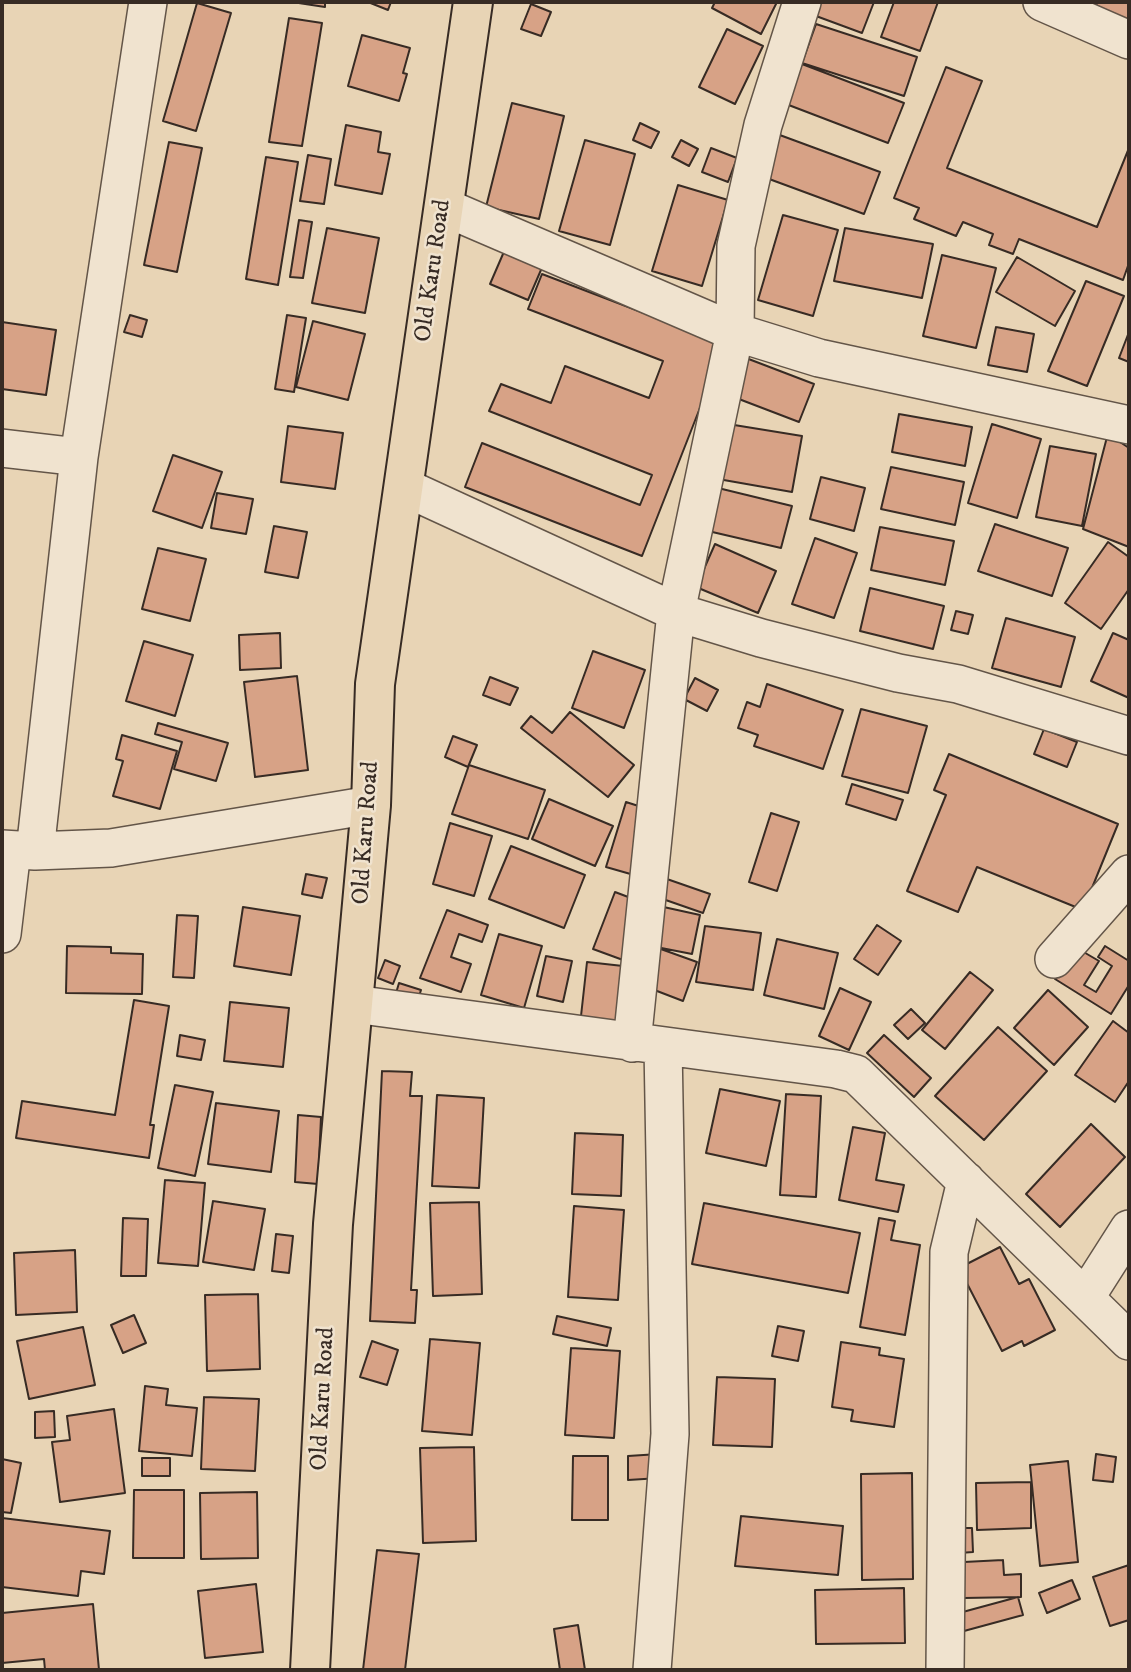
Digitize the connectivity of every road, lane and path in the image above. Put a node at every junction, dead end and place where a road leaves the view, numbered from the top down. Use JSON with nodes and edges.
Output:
{"nodes":[{"id":1,"x":148,"y":2,"type":"edge"},
{"id":2,"x":473,"y":2,"type":"edge"},
{"id":3,"x":803,"y":2,"type":"edge"},
{"id":4,"x":1042,"y":2,"type":"edge"},
{"id":5,"x":1129,"y":40,"type":"edge"},
{"id":6,"x":443,"y":207,"type":"junction"},
{"id":7,"x":735,"y":331,"type":"junction"},
{"id":8,"x":1129,"y":425,"type":"edge"},
{"id":9,"x":2,"y":449,"type":"edge"},
{"id":10,"x":79,"y":457,"type":"junction"},
{"id":11,"x":404,"y":487,"type":"junction"},
{"id":12,"x":676,"y":612,"type":"junction"},
{"id":13,"x":1129,"y":736,"type":"edge"},
{"id":14,"x":371,"y":805,"type":"junction"},
{"id":15,"x":16,"y":850,"type":"edge"},
{"id":16,"x":1129,"y":874,"type":"edge"},
{"id":17,"x":2,"y":933,"type":"edge"},
{"id":18,"x":1054,"y":959,"type":"dead end"},
{"id":19,"x":355,"y":1004,"type":"junction"},
{"id":20,"x":647,"y":1045,"type":"junction"},
{"id":21,"x":966,"y":1181,"type":"junction"},
{"id":22,"x":1129,"y":1228,"type":"edge"},
{"id":23,"x":1085,"y":1298,"type":"junction"},
{"id":24,"x":1129,"y":1341,"type":"edge"},
{"id":25,"x":310,"y":1670,"type":"edge"},
{"id":26,"x":652,"y":1670,"type":"edge"},
{"id":27,"x":945,"y":1670,"type":"edge"}],
"edges":[{"from":1,"to":10,"type":"street"},
{"from":2,"to":6,"type":"main road","name":"Old Karu Road"},
{"from":3,"to":7,"type":"street"},
{"from":4,"to":5,"type":"street"},
{"from":6,"to":7,"type":"street"},
{"from":6,"to":11,"type":"main road","name":"Old Karu Road"},
{"from":7,"to":8,"type":"street"},
{"from":7,"to":12,"type":"street"},
{"from":9,"to":10,"type":"street"},
{"from":10,"to":15,"type":"street"},
{"from":11,"to":12,"type":"street"},
{"from":11,"to":14,"type":"main road","name":"Old Karu Road"},
{"from":12,"to":13,"type":"street"},
{"from":12,"to":20,"type":"street"},
{"from":14,"to":15,"type":"street"},
{"from":14,"to":19,"type":"main road","name":"Old Karu Road"},
{"from":15,"to":17,"type":"street"},
{"from":16,"to":18,"type":"street"},
{"from":19,"to":20,"type":"street"},
{"from":19,"to":25,"type":"main road","name":"Old Karu Road"},
{"from":20,"to":21,"type":"street"},
{"from":20,"to":26,"type":"street"},
{"from":21,"to":23,"type":"street"},
{"from":21,"to":27,"type":"street"},
{"from":22,"to":23,"type":"street"},
{"from":23,"to":24,"type":"street"}]}
